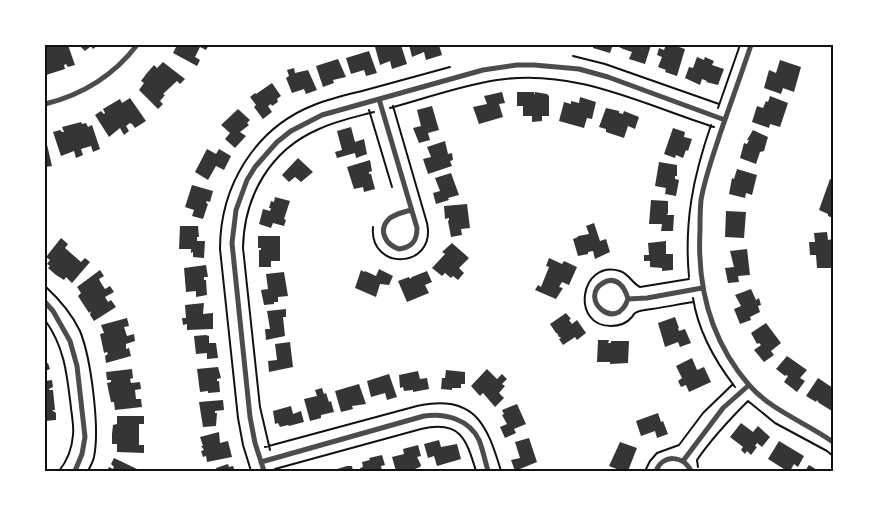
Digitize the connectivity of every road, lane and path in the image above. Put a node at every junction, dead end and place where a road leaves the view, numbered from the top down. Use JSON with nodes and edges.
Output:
{"nodes":[{"id":1,"x":137,"y":45,"type":"edge"},
{"id":2,"x":740,"y":45,"type":"edge"},
{"id":3,"x":751,"y":45,"type":"edge"},
{"id":4,"x":573,"y":56,"type":"dead end"},
{"id":5,"x":450,"y":67,"type":"dead end"},
{"id":6,"x":378,"y":99,"type":"junction"},
{"id":7,"x":45,"y":104,"type":"edge"},
{"id":8,"x":719,"y":104,"type":"junction"},
{"id":9,"x":390,"y":108,"type":"dead end"},
{"id":10,"x":718,"y":108,"type":"dead end"},
{"id":11,"x":369,"y":110,"type":"dead end"},
{"id":12,"x":374,"y":112,"type":"dead end"},
{"id":13,"x":370,"y":114,"type":"junction"},
{"id":14,"x":725,"y":120,"type":"junction"},
{"id":15,"x":714,"y":128,"type":"dead end"},
{"id":16,"x":392,"y":187,"type":"dead end"},
{"id":17,"x":411,"y":210,"type":"junction"},
{"id":18,"x":702,"y":288,"type":"junction"},
{"id":19,"x":693,"y":298,"type":"dead end"},
{"id":20,"x":628,"y":299,"type":"junction"},
{"id":21,"x":45,"y":302,"type":"edge"},
{"id":22,"x":45,"y":320,"type":"edge"},
{"id":23,"x":733,"y":384,"type":"junction"},
{"id":24,"x":749,"y":385,"type":"junction"},
{"id":25,"x":735,"y":387,"type":"dead end"},
{"id":26,"x":833,"y":442,"type":"edge"},
{"id":27,"x":270,"y":450,"type":"dead end"},
{"id":28,"x":833,"y":456,"type":"edge"},
{"id":29,"x":684,"y":461,"type":"junction"},
{"id":30,"x":261,"y":462,"type":"junction"},
{"id":31,"x":274,"y":466,"type":"dead end"},
{"id":32,"x":275,"y":470,"type":"edge"},
{"id":33,"x":59,"y":471,"type":"edge"},
{"id":34,"x":75,"y":471,"type":"edge"},
{"id":35,"x":251,"y":471,"type":"edge"},
{"id":36,"x":264,"y":471,"type":"edge"},
{"id":37,"x":476,"y":471,"type":"edge"},
{"id":38,"x":488,"y":471,"type":"edge"},
{"id":39,"x":645,"y":471,"type":"edge"},
{"id":40,"x":656,"y":471,"type":"edge"},
{"id":41,"x":691,"y":471,"type":"edge"},
{"id":42,"x":698,"y":471,"type":"edge"}],
"edges":[{"from":1,"to":7,"type":"street"},
{"from":2,"to":8,"type":"path"},
{"from":3,"to":14,"type":"street"},
{"from":4,"to":8,"type":"path"},
{"from":5,"to":35,"type":"path"},
{"from":6,"to":14,"type":"street"},
{"from":6,"to":17,"type":"street"},
{"from":6,"to":30,"type":"street"},
{"from":8,"to":10,"type":"path"},
{"from":9,"to":15,"type":"path"},
{"from":11,"to":13,"type":"path"},
{"from":12,"to":13,"type":"path"},
{"from":13,"to":16,"type":"path"},
{"from":13,"to":27,"type":"path"},
{"from":14,"to":18,"type":"street"},
{"from":17,"to":17,"type":"street"},
{"from":18,"to":20,"type":"street"},
{"from":18,"to":24,"type":"street"},
{"from":19,"to":23,"type":"path"},
{"from":20,"to":20,"type":"street"},
{"from":21,"to":34,"type":"street"},
{"from":22,"to":33,"type":"path"},
{"from":23,"to":25,"type":"path"},
{"from":23,"to":39,"type":"path"},
{"from":24,"to":26,"type":"street"},
{"from":24,"to":29,"type":"street"},
{"from":28,"to":42,"type":"path"},
{"from":29,"to":40,"type":"street"},
{"from":29,"to":41,"type":"street"},
{"from":30,"to":36,"type":"street"},
{"from":30,"to":38,"type":"street"},
{"from":31,"to":32,"type":"path"},
{"from":32,"to":37,"type":"path"}]}
